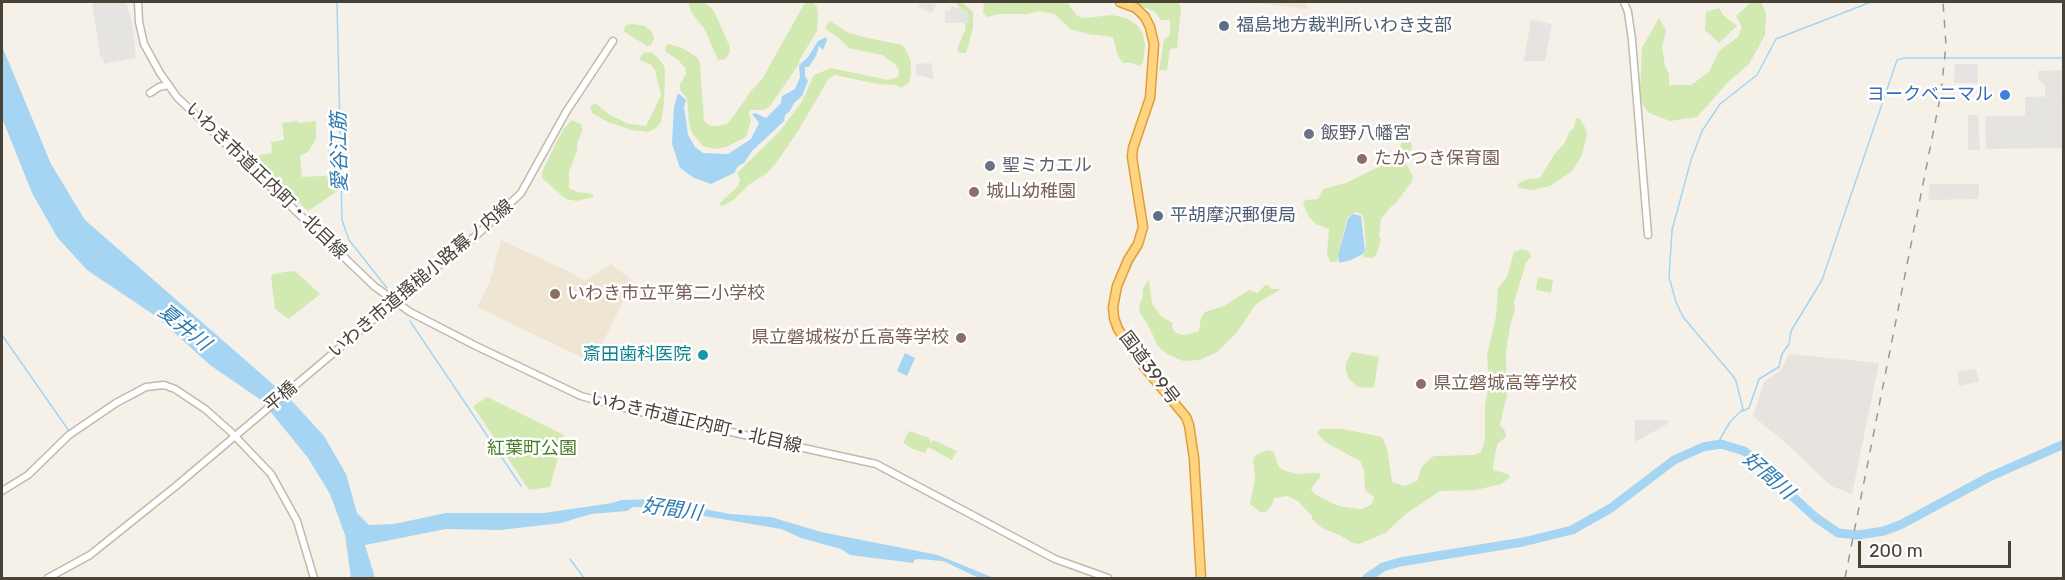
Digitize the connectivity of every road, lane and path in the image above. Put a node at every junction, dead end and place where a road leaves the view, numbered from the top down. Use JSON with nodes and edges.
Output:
{"nodes":[{"id":1,"x":138,"y":2,"type":"edge"},
{"id":2,"x":1120,"y":2,"type":"edge"},
{"id":3,"x":1624,"y":2,"type":"edge"},
{"id":4,"x":613,"y":41,"type":"dead end"},
{"id":5,"x":169,"y":85,"type":"junction"},
{"id":6,"x":150,"y":93,"type":"dead end"},
{"id":7,"x":1648,"y":235,"type":"dead end"},
{"id":8,"x":394,"y":301,"type":"junction"},
{"id":9,"x":322,"y":362,"type":"joint"},
{"id":10,"x":237,"y":434,"type":"junction"},
{"id":11,"x":2,"y":491,"type":"edge"},
{"id":12,"x":48,"y":579,"type":"edge"},
{"id":13,"x":314,"y":579,"type":"edge"},
{"id":14,"x":1108,"y":579,"type":"edge"},
{"id":15,"x":1201,"y":579,"type":"edge"}],
"edges":[{"from":1,"to":5,"type":"street","name":"いわき市道正内町・北目線"},
{"from":2,"to":15,"type":"highway","name":"国道399号"},
{"from":3,"to":7,"type":"street"},
{"from":4,"to":8,"type":"street","name":"いわき市道搔槌小路幕ノ内線"},
{"from":5,"to":6,"type":"street"},
{"from":5,"to":8,"type":"street","name":"いわき市道正内町・北目線"},
{"from":8,"to":9,"type":"street","name":"いわき市道搔槌小路幕ノ内線"},
{"from":8,"to":14,"type":"street","name":"いわき市道正内町・北目線"},
{"from":9,"to":10,"type":"street","name":"平橋"},
{"from":10,"to":11,"type":"street"},
{"from":10,"to":12,"type":"street"},
{"from":10,"to":13,"type":"street"}]}
